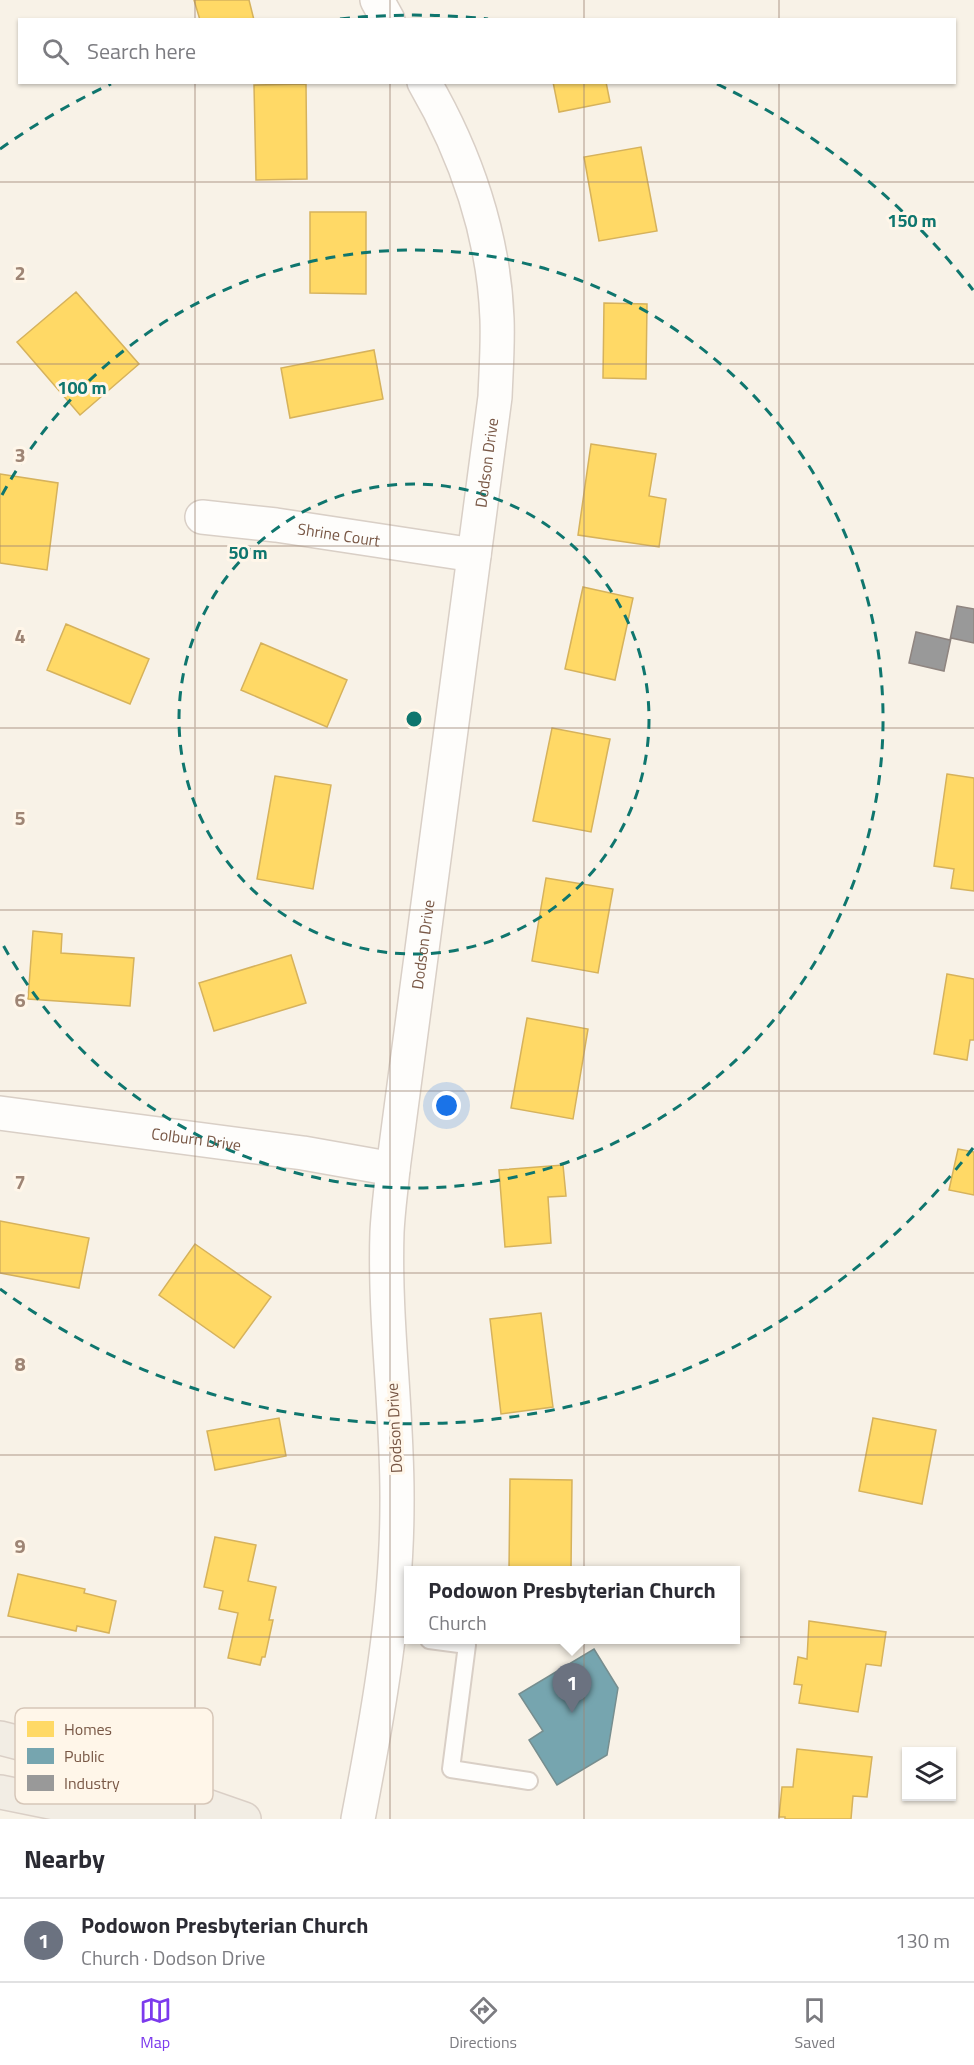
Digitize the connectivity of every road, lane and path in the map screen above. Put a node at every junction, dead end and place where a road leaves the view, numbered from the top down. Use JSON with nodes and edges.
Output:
{"nodes":[{"id":1,"x":376,"y":0,"type":"edge"},
{"id":2,"x":387,"y":18,"type":"edge"},
{"id":3,"x":425,"y":84,"type":"edge"},
{"id":4,"x":202,"y":518,"type":"dead end"},
{"id":5,"x":474,"y":555,"type":"junction"},
{"id":6,"x":0,"y":1113,"type":"edge"},
{"id":7,"x":393,"y":1169,"type":"junction"},
{"id":8,"x":399,"y":1635,"type":"edge"},
{"id":9,"x":459,"y":1644,"type":"edge"},
{"id":10,"x":0,"y":1738,"type":"edge"},
{"id":11,"x":15,"y":1742,"type":"edge"},
{"id":12,"x":529,"y":1781,"type":"dead end"},
{"id":13,"x":0,"y":1792,"type":"edge"},
{"id":14,"x":15,"y":1795,"type":"edge"},
{"id":15,"x":60,"y":1804,"type":"edge"},
{"id":16,"x":199,"y":1804,"type":"edge"},
{"id":17,"x":242,"y":1819,"type":"edge"},
{"id":18,"x":358,"y":1819,"type":"edge"}],
"edges":[{"from":1,"to":2,"type":"street"},
{"from":3,"to":5,"type":"street","name":"Dodson Drive"},
{"from":4,"to":5,"type":"street","name":"Shrine Court"},
{"from":5,"to":7,"type":"street","name":"Dodson Drive"},
{"from":6,"to":7,"type":"street","name":"Colburn Drive"},
{"from":7,"to":8,"type":"street","name":"Dodson Drive"},
{"from":8,"to":18,"type":"street","name":"Dodson Drive"},
{"from":9,"to":12,"type":"lane"},
{"from":10,"to":11,"type":"main road"},
{"from":13,"to":14,"type":"main road"},
{"from":15,"to":17,"type":"main road"},
{"from":16,"to":17,"type":"main road"}]}
